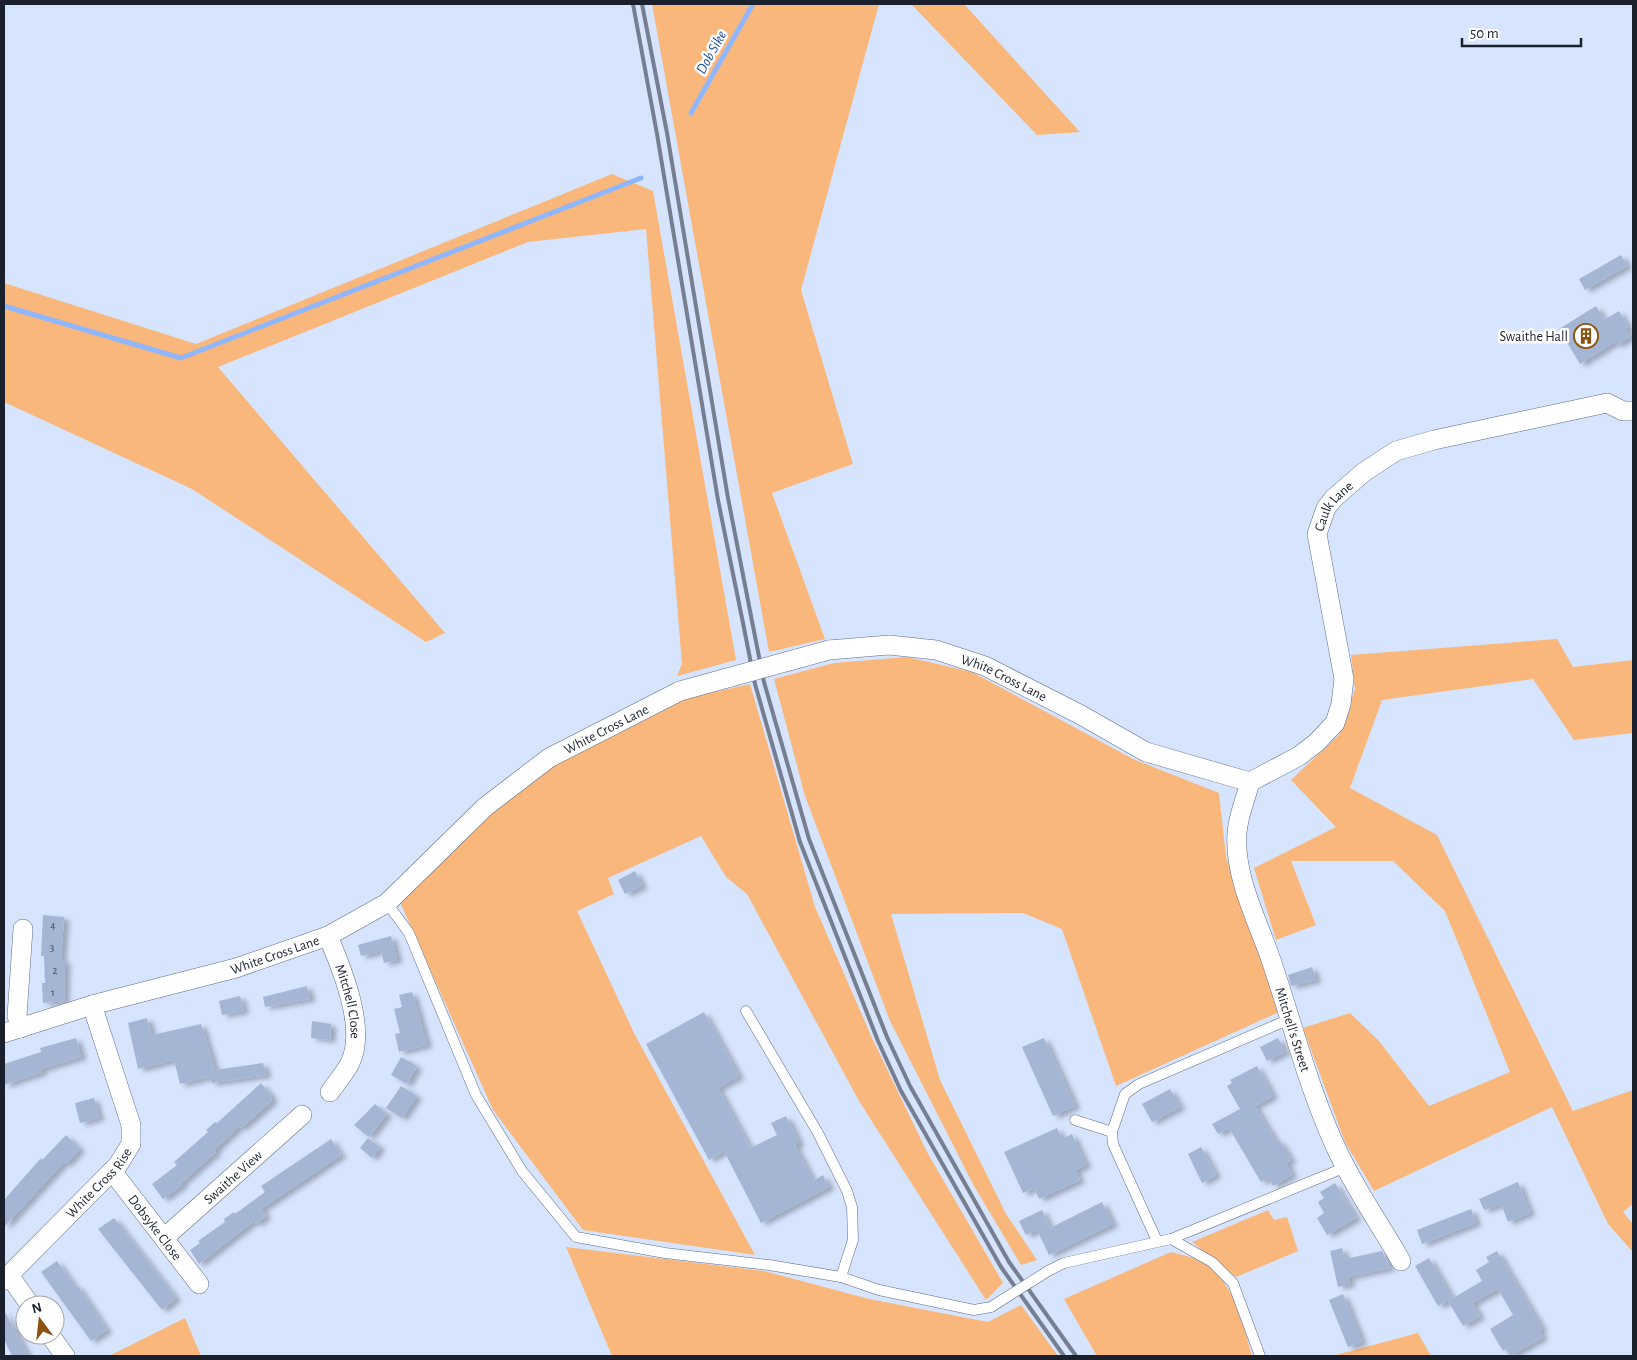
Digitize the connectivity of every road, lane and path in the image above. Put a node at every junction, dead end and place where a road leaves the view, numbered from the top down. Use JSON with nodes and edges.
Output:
{"nodes":[{"id":1,"x":1633,"y":411,"type":"edge"},
{"id":2,"x":1250,"y":782,"type":"junction"},
{"id":3,"x":387,"y":903,"type":"junction"},
{"id":4,"x":23,"y":929,"type":"dead end"},
{"id":5,"x":328,"y":936,"type":"junction"},
{"id":6,"x":92,"y":1005,"type":"junction"},
{"id":7,"x":746,"y":1011,"type":"dead end"},
{"id":8,"x":1290,"y":1020,"type":"junction"},
{"id":9,"x":13,"y":1030,"type":"edge"},
{"id":10,"x":330,"y":1092,"type":"dead end"},
{"id":11,"x":302,"y":1115,"type":"dead end"},
{"id":12,"x":1075,"y":1120,"type":"dead end"},
{"id":13,"x":1112,"y":1132,"type":"junction"},
{"id":14,"x":1346,"y":1167,"type":"junction"},
{"id":15,"x":112,"y":1171,"type":"junction"},
{"id":16,"x":164,"y":1238,"type":"junction"},
{"id":17,"x":1171,"y":1239,"type":"junction"},
{"id":18,"x":1157,"y":1241,"type":"junction"},
{"id":19,"x":1401,"y":1262,"type":"dead end"},
{"id":20,"x":6,"y":1277,"type":"edge"},
{"id":21,"x":841,"y":1277,"type":"junction"},
{"id":22,"x":199,"y":1284,"type":"dead end"},
{"id":23,"x":21,"y":1295,"type":"edge"},
{"id":24,"x":57,"y":1345,"type":"edge"},
{"id":25,"x":65,"y":1356,"type":"edge"},
{"id":26,"x":1260,"y":1356,"type":"edge"}],
"edges":[{"from":1,"to":2,"type":"street","name":"Caulk Lane"},
{"from":2,"to":3,"type":"street","name":"White Cross Lane","bridge":true},
{"from":2,"to":8,"type":"street","name":"Mitchell's Street"},
{"from":3,"to":5,"type":"street","name":"White Cross Lane"},
{"from":3,"to":21,"type":"lane"},
{"from":4,"to":9,"type":"street"},
{"from":5,"to":6,"type":"street","name":"White Cross Lane"},
{"from":5,"to":10,"type":"street","name":"Mitchell Close"},
{"from":6,"to":9,"type":"street","name":"White Cross Lane"},
{"from":6,"to":15,"type":"street","name":"White Cross Rise"},
{"from":7,"to":21,"type":"lane"},
{"from":8,"to":13,"type":"lane"},
{"from":8,"to":14,"type":"street","name":"Mitchell's Street"},
{"from":11,"to":16,"type":"street","name":"Swaithe View"},
{"from":12,"to":13,"type":"lane"},
{"from":13,"to":18,"type":"lane"},
{"from":14,"to":17,"type":"lane"},
{"from":14,"to":19,"type":"street","name":"Mitchell's Street"},
{"from":15,"to":16,"type":"street","name":"Dobsyke Close"},
{"from":15,"to":20,"type":"street","name":"White Cross Rise"},
{"from":16,"to":22,"type":"street","name":"Dobsyke Close"},
{"from":17,"to":18,"type":"lane"},
{"from":17,"to":26,"type":"lane"},
{"from":18,"to":21,"type":"lane","bridge":true},
{"from":20,"to":23,"type":"street"},
{"from":24,"to":25,"type":"street"}]}
